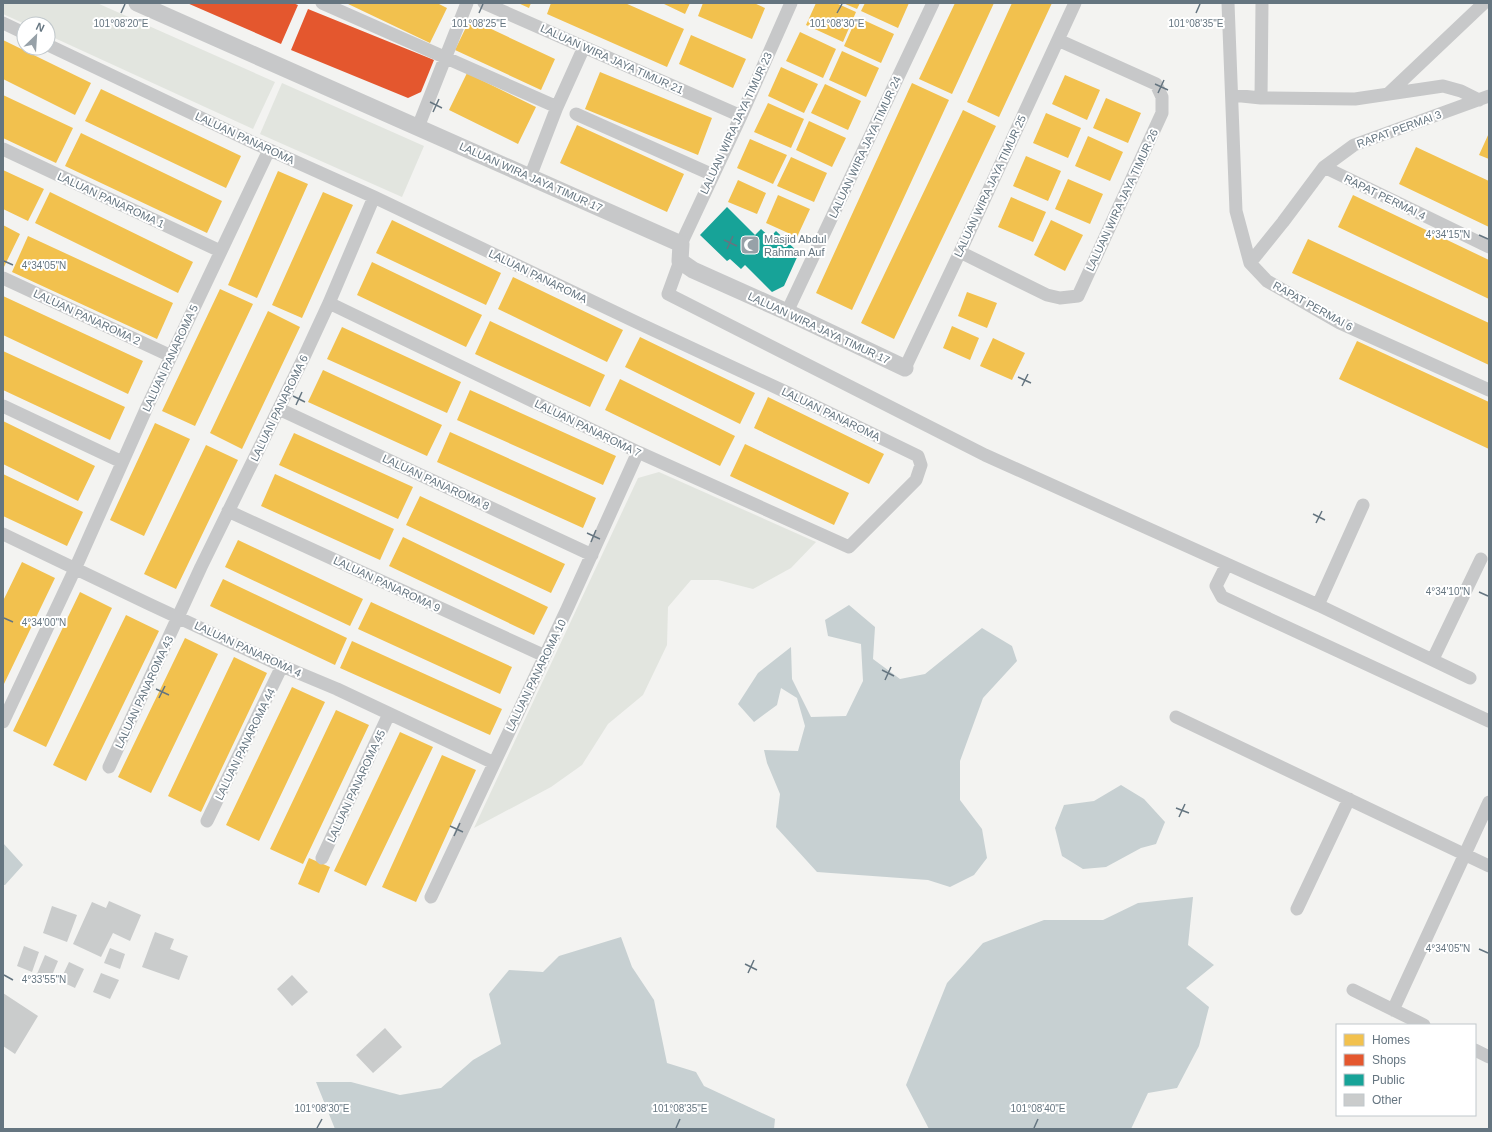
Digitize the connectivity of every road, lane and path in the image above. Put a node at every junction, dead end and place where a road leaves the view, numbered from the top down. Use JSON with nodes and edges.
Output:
{"nodes":[{"id":1,"x":137,"y":3,"type":"edge"},
{"id":2,"x":322,"y":3,"type":"edge"},
{"id":3,"x":467,"y":3,"type":"edge"},
{"id":4,"x":484,"y":3,"type":"edge"},
{"id":5,"x":933,"y":3,"type":"edge"},
{"id":6,"x":1075,"y":3,"type":"edge"},
{"id":7,"x":1228,"y":3,"type":"edge"},
{"id":8,"x":1262,"y":3,"type":"edge"},
{"id":9,"x":1484,"y":3,"type":"edge"},
{"id":10,"x":788,"y":4,"type":"edge"},
{"id":11,"x":3,"y":23,"type":"edge"},
{"id":12,"x":16,"y":29,"type":"edge"},
{"id":13,"x":1058,"y":40,"type":"junction"},
{"id":14,"x":584,"y":47,"type":"junction"},
{"id":15,"x":56,"y":49,"type":"edge"},
{"id":16,"x":445,"y":58,"type":"junction"},
{"id":17,"x":1232,"y":94,"type":"junction"},
{"id":18,"x":1388,"y":94,"type":"junction"},
{"id":19,"x":1261,"y":98,"type":"junction"},
{"id":20,"x":1486,"y":98,"type":"edge"},
{"id":21,"x":557,"y":107,"type":"junction"},
{"id":22,"x":576,"y":114,"type":"dead end"},
{"id":23,"x":741,"y":116,"type":"junction"},
{"id":24,"x":418,"y":127,"type":"junction"},
{"id":25,"x":3,"y":149,"type":"edge"},
{"id":26,"x":269,"y":150,"type":"junction"},
{"id":27,"x":1324,"y":167,"type":"junction"},
{"id":28,"x":713,"y":175,"type":"junction"},
{"id":29,"x":530,"y":177,"type":"junction"},
{"id":30,"x":374,"y":197,"type":"junction"},
{"id":31,"x":681,"y":244,"type":"junction"},
{"id":32,"x":1489,"y":247,"type":"edge"},
{"id":33,"x":220,"y":251,"type":"junction"},
{"id":34,"x":960,"y":252,"type":"junction"},
{"id":35,"x":680,"y":261,"type":"junction"},
{"id":36,"x":1250,"y":263,"type":"junction"},
{"id":37,"x":3,"y":278,"type":"edge"},
{"id":38,"x":329,"y":303,"type":"junction"},
{"id":39,"x":787,"y":312,"type":"junction"},
{"id":40,"x":171,"y":356,"type":"junction"},
{"id":41,"x":904,"y":368,"type":"joint"},
{"id":42,"x":1489,"y":390,"type":"edge"},
{"id":43,"x":3,"y":406,"type":"edge"},
{"id":44,"x":279,"y":410,"type":"junction"},
{"id":45,"x":638,"y":452,"type":"junction"},
{"id":46,"x":122,"y":462,"type":"junction"},
{"id":47,"x":1363,"y":505,"type":"dead end"},
{"id":48,"x":228,"y":511,"type":"junction"},
{"id":49,"x":3,"y":534,"type":"edge"},
{"id":50,"x":849,"y":547,"type":"joint"},
{"id":51,"x":592,"y":555,"type":"junction"},
{"id":52,"x":1482,"y":559,"type":"dead end"},
{"id":53,"x":1227,"y":564,"type":"junction"},
{"id":54,"x":75,"y":569,"type":"junction"},
{"id":55,"x":1318,"y":605,"type":"junction"},
{"id":56,"x":179,"y":617,"type":"junction"},
{"id":57,"x":545,"y":656,"type":"junction"},
{"id":58,"x":1433,"y":659,"type":"junction"},
{"id":59,"x":282,"y":666,"type":"junction"},
{"id":60,"x":1470,"y":678,"type":"dead end"},
{"id":61,"x":389,"y":714,"type":"junction"},
{"id":62,"x":1176,"y":717,"type":"dead end"},
{"id":63,"x":1489,"y":721,"type":"edge"},
{"id":64,"x":3,"y":722,"type":"edge"},
{"id":65,"x":494,"y":763,"type":"junction"},
{"id":66,"x":110,"y":767,"type":"dead end"},
{"id":67,"x":1349,"y":800,"type":"junction"},
{"id":68,"x":1489,"y":802,"type":"edge"},
{"id":69,"x":207,"y":821,"type":"dead end"},
{"id":70,"x":1465,"y":854,"type":"junction"},
{"id":71,"x":322,"y":858,"type":"dead end"},
{"id":72,"x":1489,"y":866,"type":"edge"},
{"id":73,"x":431,"y":897,"type":"dead end"},
{"id":74,"x":1297,"y":909,"type":"dead end"},
{"id":75,"x":1353,"y":990,"type":"dead end"},
{"id":76,"x":1393,"y":1010,"type":"junction"},
{"id":77,"x":1422,"y":1024,"type":"edge"},
{"id":78,"x":1476,"y":1050,"type":"edge"},
{"id":79,"x":1489,"y":1057,"type":"edge"}],
"edges":[{"from":1,"to":24,"type":"street","name":"LALUAN WIRA JAYA TIMUR 17"},
{"from":2,"to":16,"type":"street"},
{"from":3,"to":16,"type":"street"},
{"from":4,"to":14,"type":"street","name":"LALUAN WIRA JAYA TIMUR 21"},
{"from":5,"to":39,"type":"street","name":"LALUAN WIRA JAYA TIMUR 24"},
{"from":6,"to":13,"type":"street","name":"LALUAN WIRA JAYA TIMUR 25"},
{"from":7,"to":17,"type":"street","name":"RAPAT PERMAI 6"},
{"from":8,"to":19,"type":"street"},
{"from":9,"to":18,"type":"street"},
{"from":10,"to":23,"type":"street","name":"LALUAN WIRA JAYA TIMUR 23"},
{"from":11,"to":12,"type":"street"},
{"from":13,"to":34,"type":"street","name":"LALUAN WIRA JAYA TIMUR 25"},
{"from":13,"to":34,"type":"street","name":"LALUAN WIRA JAYA TIMUR 26"},
{"from":14,"to":21,"type":"street"},
{"from":14,"to":23,"type":"street","name":"LALUAN WIRA JAYA TIMUR 21"},
{"from":15,"to":26,"type":"street","name":"LALUAN PANAROMA"},
{"from":16,"to":21,"type":"street"},
{"from":16,"to":24,"type":"street"},
{"from":17,"to":19,"type":"street"},
{"from":17,"to":36,"type":"street","name":"RAPAT PERMAI 6"},
{"from":18,"to":19,"type":"street","name":"RAPAT PERMAI 3"},
{"from":18,"to":20,"type":"street","name":"RAPAT PERMAI 3"},
{"from":20,"to":27,"type":"street","name":"RAPAT PERMAI 3"},
{"from":21,"to":29,"type":"street"},
{"from":22,"to":28,"type":"street"},
{"from":23,"to":28,"type":"street","name":"LALUAN WIRA JAYA TIMUR 23"},
{"from":24,"to":29,"type":"street","name":"LALUAN WIRA JAYA TIMUR 17"},
{"from":25,"to":33,"type":"street","name":"LALUAN PANAROMA 1"},
{"from":26,"to":30,"type":"street","name":"LALUAN PANAROMA"},
{"from":26,"to":33,"type":"street","name":"LALUAN PANAROMA 5"},
{"from":27,"to":32,"type":"street","name":"RAPAT PERMAI 4"},
{"from":27,"to":36,"type":"street","name":"RAPAT PERMAI 3"},
{"from":28,"to":31,"type":"street","name":"LALUAN WIRA JAYA TIMUR 23"},
{"from":29,"to":31,"type":"street","name":"LALUAN WIRA JAYA TIMUR 17"},
{"from":30,"to":38,"type":"street","name":"LALUAN PANAROMA 6"},
{"from":30,"to":50,"type":"street","name":"LALUAN PANAROMA"},
{"from":31,"to":35,"type":"street"},
{"from":33,"to":40,"type":"street","name":"LALUAN PANAROMA 5"},
{"from":34,"to":41,"type":"street","name":"LALUAN WIRA JAYA TIMUR 25"},
{"from":35,"to":39,"type":"street","name":"LALUAN WIRA JAYA TIMUR 17"},
{"from":35,"to":53,"type":"street"},
{"from":36,"to":42,"type":"street","name":"RAPAT PERMAI 6"},
{"from":37,"to":40,"type":"street","name":"LALUAN PANAROMA 2"},
{"from":38,"to":44,"type":"street","name":"LALUAN PANAROMA 6"},
{"from":38,"to":45,"type":"street","name":"LALUAN PANAROMA 7"},
{"from":39,"to":41,"type":"street","name":"LALUAN WIRA JAYA TIMUR 17"},
{"from":40,"to":46,"type":"street","name":"LALUAN PANAROMA 5"},
{"from":43,"to":46,"type":"street"},
{"from":44,"to":48,"type":"street","name":"LALUAN PANAROMA 6"},
{"from":44,"to":51,"type":"street","name":"LALUAN PANAROMA 8"},
{"from":45,"to":50,"type":"street","name":"LALUAN PANAROMA 7"},
{"from":45,"to":51,"type":"street","name":"LALUAN PANAROMA 10"},
{"from":46,"to":54,"type":"street","name":"LALUAN PANAROMA 5"},
{"from":47,"to":55,"type":"street"},
{"from":48,"to":56,"type":"street","name":"LALUAN PANAROMA 6"},
{"from":48,"to":57,"type":"street","name":"LALUAN PANAROMA 9"},
{"from":49,"to":54,"type":"street","name":"LALUAN PANAROMA 4"},
{"from":51,"to":57,"type":"street","name":"LALUAN PANAROMA 10"},
{"from":52,"to":58,"type":"street"},
{"from":53,"to":55,"type":"street"},
{"from":53,"to":63,"type":"street"},
{"from":54,"to":56,"type":"street","name":"LALUAN PANAROMA 4"},
{"from":54,"to":64,"type":"street","name":"LALUAN PANAROMA 5"},
{"from":55,"to":58,"type":"street"},
{"from":56,"to":59,"type":"street","name":"LALUAN PANAROMA 4"},
{"from":56,"to":66,"type":"street","name":"LALUAN PANAROMA 43"},
{"from":57,"to":65,"type":"street","name":"LALUAN PANAROMA 10"},
{"from":58,"to":60,"type":"street"},
{"from":59,"to":61,"type":"street","name":"LALUAN PANAROMA 4"},
{"from":59,"to":69,"type":"street","name":"LALUAN PANAROMA 44"},
{"from":61,"to":65,"type":"street","name":"LALUAN PANAROMA 4"},
{"from":61,"to":71,"type":"street","name":"LALUAN PANAROMA 45"},
{"from":62,"to":67,"type":"street"},
{"from":65,"to":73,"type":"street","name":"LALUAN PANAROMA 10"},
{"from":67,"to":70,"type":"street"},
{"from":67,"to":74,"type":"street"},
{"from":68,"to":70,"type":"street"},
{"from":70,"to":72,"type":"street"},
{"from":70,"to":76,"type":"street"},
{"from":75,"to":76,"type":"street"},
{"from":76,"to":77,"type":"street"},
{"from":78,"to":79,"type":"street"}]}
